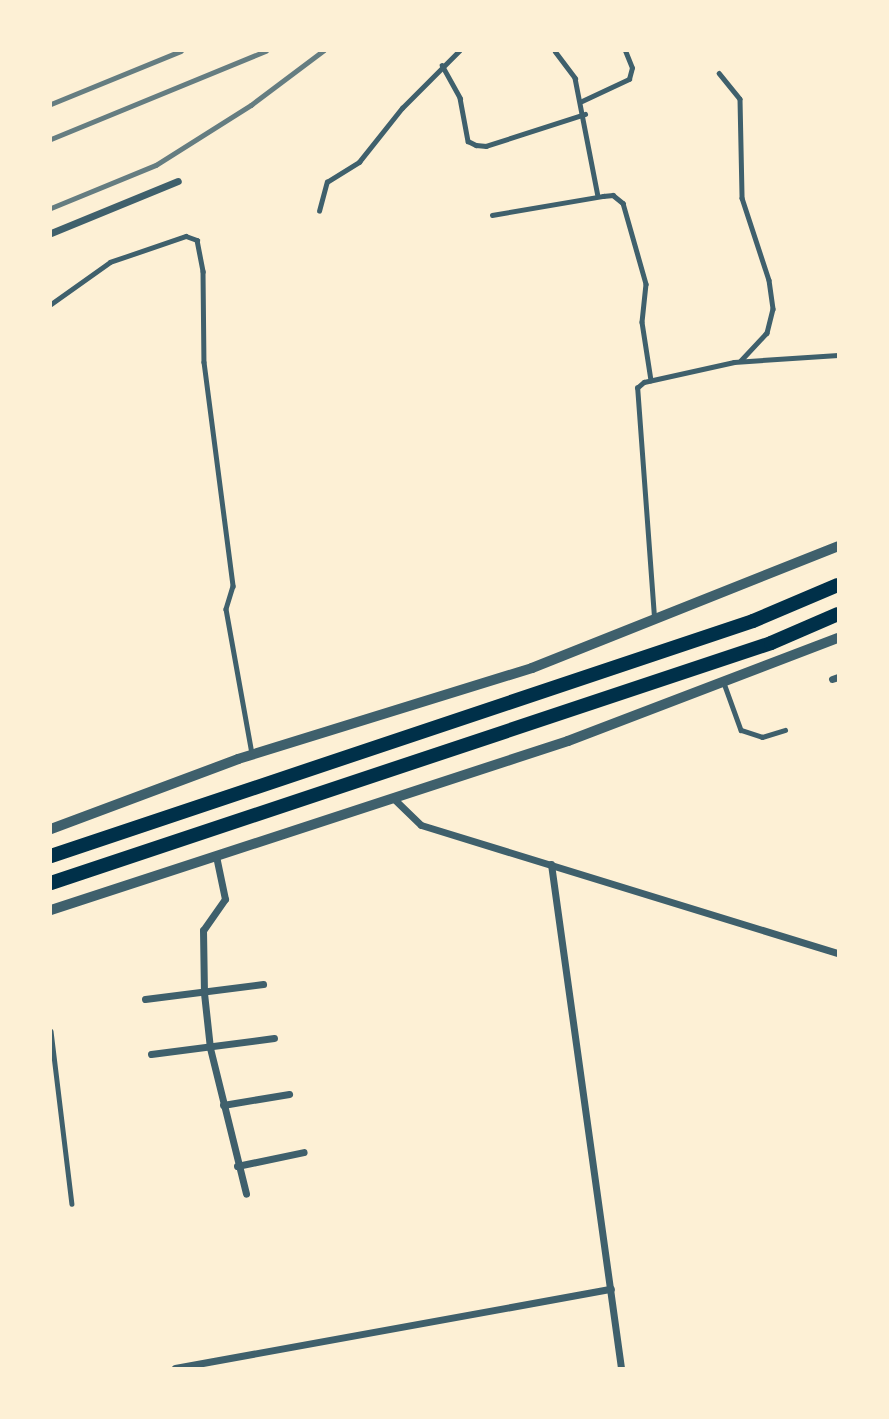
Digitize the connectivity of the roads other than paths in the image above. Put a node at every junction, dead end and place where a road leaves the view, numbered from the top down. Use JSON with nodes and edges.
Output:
{"nodes":[{"id":1,"x":458,"y":51,"type":"edge"},
{"id":2,"x":555,"y":51,"type":"edge"},
{"id":3,"x":625,"y":51,"type":"edge"},
{"id":4,"x":442,"y":65,"type":"junction"},
{"id":5,"x":719,"y":73,"type":"dead end"},
{"id":6,"x":582,"y":101,"type":"junction"},
{"id":7,"x":585,"y":114,"type":"junction"},
{"id":8,"x":178,"y":181,"type":"dead end"},
{"id":9,"x":598,"y":197,"type":"junction"},
{"id":10,"x":319,"y":211,"type":"dead end"},
{"id":11,"x":492,"y":215,"type":"dead end"},
{"id":12,"x":51,"y":233,"type":"edge"},
{"id":13,"x":51,"y":304,"type":"edge"},
{"id":14,"x":838,"y":355,"type":"edge"},
{"id":15,"x":740,"y":361,"type":"junction"},
{"id":16,"x":651,"y":380,"type":"junction"},
{"id":17,"x":838,"y":546,"type":"edge"},
{"id":18,"x":838,"y":585,"type":"edge"},
{"id":19,"x":838,"y":614,"type":"edge"},
{"id":20,"x":654,"y":618,"type":"junction"},
{"id":21,"x":838,"y":638,"type":"edge"},
{"id":22,"x":724,"y":682,"type":"junction"},
{"id":23,"x":785,"y":730,"type":"dead end"},
{"id":24,"x":252,"y":754,"type":"junction"},
{"id":25,"x":394,"y":799,"type":"junction"},
{"id":26,"x":51,"y":829,"type":"edge"},
{"id":27,"x":51,"y":856,"type":"edge"},
{"id":28,"x":216,"y":856,"type":"junction"},
{"id":29,"x":551,"y":864,"type":"junction"},
{"id":30,"x":51,"y":883,"type":"edge"},
{"id":31,"x":51,"y":910,"type":"edge"},
{"id":32,"x":838,"y":953,"type":"edge"},
{"id":33,"x":263,"y":984,"type":"dead end"},
{"id":34,"x":204,"y":993,"type":"junction"},
{"id":35,"x":145,"y":999,"type":"dead end"},
{"id":36,"x":51,"y":1031,"type":"edge"},
{"id":37,"x":274,"y":1038,"type":"dead end"},
{"id":38,"x":210,"y":1048,"type":"junction"},
{"id":39,"x":151,"y":1054,"type":"dead end"},
{"id":40,"x":289,"y":1094,"type":"dead end"},
{"id":41,"x":223,"y":1105,"type":"junction"},
{"id":42,"x":304,"y":1153,"type":"dead end"},
{"id":43,"x":237,"y":1166,"type":"junction"},
{"id":44,"x":246,"y":1194,"type":"dead end"},
{"id":45,"x":72,"y":1204,"type":"dead end"},
{"id":46,"x":611,"y":1289,"type":"junction"},
{"id":47,"x":175,"y":1368,"type":"edge"},
{"id":48,"x":621,"y":1368,"type":"edge"}],
"edges":[{"from":1,"to":4,"type":"lane"},
{"from":2,"to":6,"type":"lane"},
{"from":3,"to":6,"type":"lane"},
{"from":4,"to":7,"type":"lane"},
{"from":4,"to":10,"type":"lane"},
{"from":5,"to":15,"type":"lane"},
{"from":6,"to":7,"type":"lane"},
{"from":7,"to":9,"type":"lane"},
{"from":8,"to":12,"type":"street"},
{"from":9,"to":11,"type":"lane"},
{"from":9,"to":16,"type":"lane"},
{"from":13,"to":24,"type":"lane"},
{"from":14,"to":15,"type":"lane"},
{"from":15,"to":16,"type":"lane"},
{"from":16,"to":20,"type":"lane"},
{"from":17,"to":20,"type":"street"},
{"from":18,"to":27,"type":"highway"},
{"from":19,"to":30,"type":"highway"},
{"from":20,"to":24,"type":"street"},
{"from":21,"to":22,"type":"street"},
{"from":22,"to":23,"type":"lane"},
{"from":22,"to":25,"type":"street"},
{"from":24,"to":26,"type":"street"},
{"from":25,"to":28,"type":"street"},
{"from":25,"to":29,"type":"street"},
{"from":28,"to":31,"type":"street"},
{"from":28,"to":34,"type":"street"},
{"from":29,"to":32,"type":"street"},
{"from":29,"to":46,"type":"street"},
{"from":33,"to":34,"type":"street"},
{"from":34,"to":35,"type":"street"},
{"from":34,"to":38,"type":"street"},
{"from":36,"to":45,"type":"lane"},
{"from":37,"to":38,"type":"street"},
{"from":38,"to":39,"type":"street"},
{"from":38,"to":41,"type":"street"},
{"from":40,"to":41,"type":"street"},
{"from":41,"to":43,"type":"street"},
{"from":42,"to":43,"type":"street"},
{"from":43,"to":44,"type":"street"},
{"from":46,"to":47,"type":"street"},
{"from":46,"to":48,"type":"street"}]}
